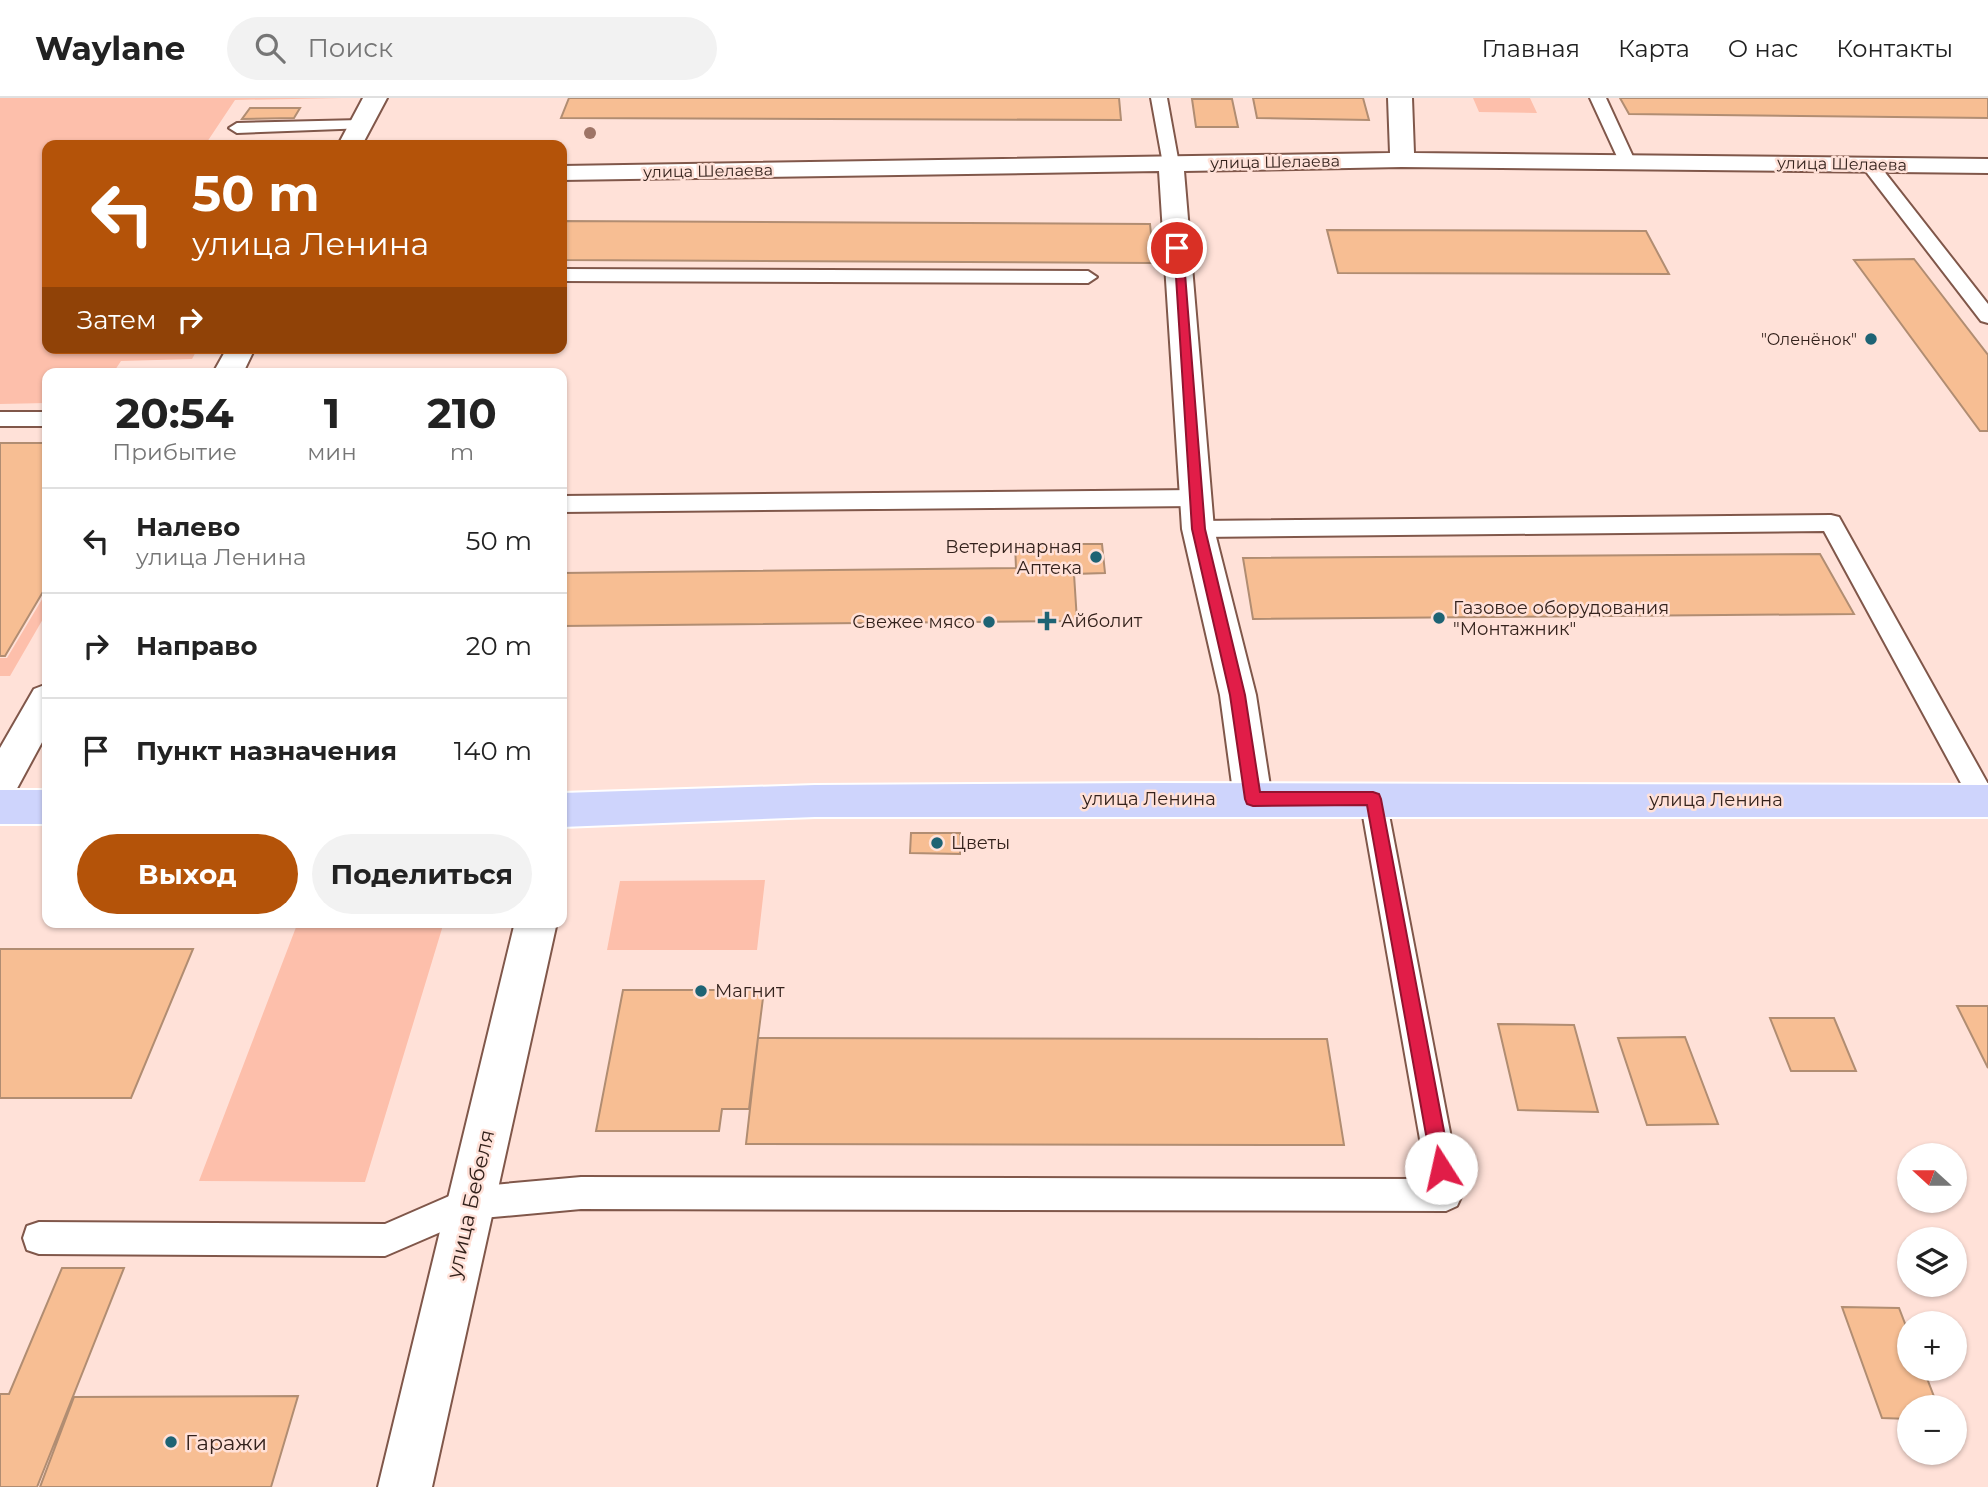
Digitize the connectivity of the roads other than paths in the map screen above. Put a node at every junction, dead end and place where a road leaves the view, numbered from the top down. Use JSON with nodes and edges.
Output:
{"nodes":[{"id":1,"x":375,"y":98,"type":"edge"},
{"id":2,"x":1159,"y":98,"type":"edge"},
{"id":3,"x":1400,"y":98,"type":"edge"},
{"id":4,"x":1598,"y":98,"type":"edge"},
{"id":5,"x":237,"y":128,"type":"dead end"},
{"id":6,"x":355,"y":135,"type":"edge"},
{"id":7,"x":1402,"y":160,"type":"junction"},
{"id":8,"x":1627,"y":161,"type":"junction"},
{"id":9,"x":1171,"y":164,"type":"junction"},
{"id":10,"x":1870,"y":165,"type":"junction"},
{"id":11,"x":1988,"y":166,"type":"edge"},
{"id":12,"x":567,"y":173,"type":"edge"},
{"id":13,"x":567,"y":275,"type":"edge"},
{"id":14,"x":1088,"y":276,"type":"dead end"},
{"id":15,"x":1988,"y":317,"type":"edge"},
{"id":16,"x":0,"y":419,"type":"edge"},
{"id":17,"x":42,"y":419,"type":"edge"},
{"id":18,"x":567,"y":503,"type":"edge"},
{"id":19,"x":1197,"y":514,"type":"junction"},
{"id":20,"x":42,"y":708,"type":"edge"},
{"id":21,"x":0,"y":783,"type":"edge"},
{"id":22,"x":1253,"y":799,"type":"junction"},
{"id":23,"x":1373,"y":799,"type":"junction"},
{"id":24,"x":1986,"y":801,"type":"edge"},
{"id":25,"x":0,"y":807,"type":"edge"},
{"id":26,"x":42,"y":807,"type":"edge"},
{"id":27,"x":567,"y":812,"type":"edge"},
{"id":28,"x":535,"y":928,"type":"edge"},
{"id":29,"x":470,"y":1203,"type":"junction"},
{"id":30,"x":39,"y":1238,"type":"dead end"},
{"id":31,"x":405,"y":1487,"type":"edge"}],
"edges":[{"from":1,"to":6,"type":"street"},
{"from":2,"to":9,"type":"lane"},
{"from":3,"to":7,"type":"street"},
{"from":4,"to":8,"type":"lane"},
{"from":5,"to":6,"type":"lane"},
{"from":7,"to":8,"type":"street","name":"улица Шелаева"},
{"from":7,"to":9,"type":"street","name":"улица Шелаева"},
{"from":8,"to":10,"type":"street","name":"улица Шелаева"},
{"from":9,"to":12,"type":"street","name":"улица Шелаева"},
{"from":9,"to":19,"type":"street"},
{"from":10,"to":11,"type":"street","name":"улица Шелаева"},
{"from":10,"to":15,"type":"lane"},
{"from":13,"to":14,"type":"lane"},
{"from":16,"to":17,"type":"lane"},
{"from":18,"to":19,"type":"lane"},
{"from":19,"to":22,"type":"street"},
{"from":19,"to":24,"type":"lane"},
{"from":20,"to":21,"type":"street"},
{"from":22,"to":23,"type":"main road","name":"улица Ленина"},
{"from":22,"to":27,"type":"main road","name":"улица Ленина"},
{"from":23,"to":24,"type":"main road","name":"улица Ленина"},
{"from":23,"to":29,"type":"lane"},
{"from":25,"to":26,"type":"main road"},
{"from":28,"to":29,"type":"street","name":"улица Бебеля"},
{"from":29,"to":30,"type":"lane"},
{"from":29,"to":31,"type":"street","name":"улица Бебеля"}]}
